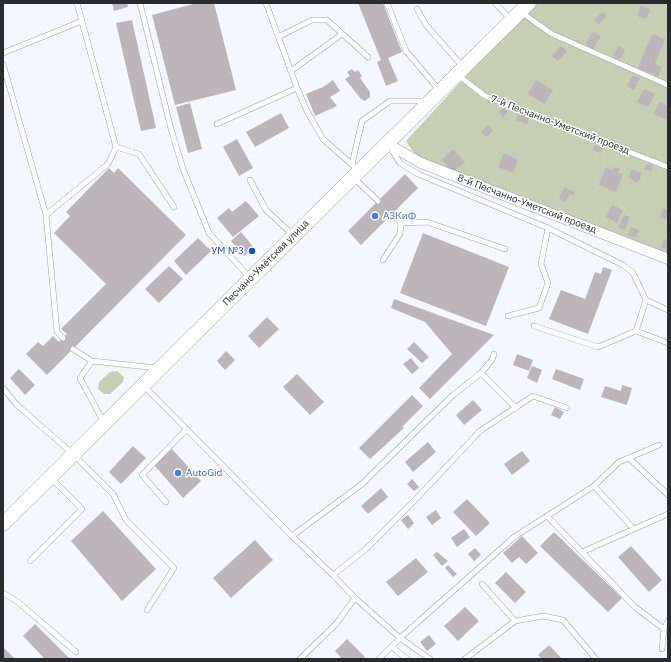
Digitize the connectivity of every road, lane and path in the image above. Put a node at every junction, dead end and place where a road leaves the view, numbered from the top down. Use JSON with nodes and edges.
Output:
{"nodes":[{"id":1,"x":77,"y":3,"type":"edge"},
{"id":2,"x":140,"y":3,"type":"edge"},
{"id":3,"x":266,"y":3,"type":"edge"},
{"id":4,"x":387,"y":3,"type":"edge"},
{"id":5,"x":495,"y":3,"type":"edge"},
{"id":6,"x":417,"y":9,"type":"dead end"},
{"id":7,"x":520,"y":12,"type":"edge"},
{"id":8,"x":82,"y":21,"type":"junction"},
{"id":9,"x":342,"y":34,"type":"junction"},
{"id":10,"x":280,"y":36,"type":"junction"},
{"id":11,"x":3,"y":53,"type":"edge"},
{"id":12,"x":368,"y":57,"type":"dead end"},
{"id":13,"x":3,"y":64,"type":"edge"},
{"id":14,"x":291,"y":71,"type":"junction"},
{"id":15,"x":461,"y":71,"type":"junction"},
{"id":16,"x":668,"y":85,"type":"edge"},
{"id":17,"x":297,"y":88,"type":"junction"},
{"id":18,"x":441,"y":91,"type":"junction"},
{"id":19,"x":431,"y":101,"type":"junction"},
{"id":20,"x":217,"y":124,"type":"dead end"},
{"id":21,"x":388,"y":144,"type":"junction"},
{"id":22,"x":116,"y":147,"type":"junction"},
{"id":23,"x":668,"y":167,"type":"edge"},
{"id":24,"x":355,"y":171,"type":"junction"},
{"id":25,"x":250,"y":180,"type":"dead end"},
{"id":26,"x":378,"y":201,"type":"dead end"},
{"id":27,"x":174,"y":207,"type":"dead end"},
{"id":28,"x":46,"y":214,"type":"junction"},
{"id":29,"x":392,"y":214,"type":"dead end"},
{"id":30,"x":401,"y":223,"type":"junction"},
{"id":31,"x":548,"y":228,"type":"junction"},
{"id":32,"x":293,"y":236,"type":"junction"},
{"id":33,"x":505,"y":249,"type":"dead end"},
{"id":34,"x":668,"y":259,"type":"edge"},
{"id":35,"x":383,"y":260,"type":"dead end"},
{"id":36,"x":250,"y":278,"type":"junction"},
{"id":37,"x":646,"y":300,"type":"junction"},
{"id":38,"x":668,"y":310,"type":"edge"},
{"id":39,"x":508,"y":316,"type":"dead end"},
{"id":40,"x":534,"y":326,"type":"dead end"},
{"id":41,"x":636,"y":331,"type":"junction"},
{"id":42,"x":62,"y":338,"type":"dead end"},
{"id":43,"x":668,"y":343,"type":"edge"},
{"id":44,"x":73,"y":349,"type":"dead end"},
{"id":45,"x":494,"y":354,"type":"dead end"},
{"id":46,"x":92,"y":361,"type":"junction"},
{"id":47,"x":161,"y":368,"type":"junction"},
{"id":48,"x":480,"y":373,"type":"junction"},
{"id":49,"x":143,"y":386,"type":"junction"},
{"id":50,"x":3,"y":388,"type":"edge"},
{"id":51,"x":516,"y":408,"type":"junction"},
{"id":52,"x":567,"y":408,"type":"dead end"},
{"id":53,"x":104,"y":424,"type":"junction"},
{"id":54,"x":186,"y":429,"type":"junction"},
{"id":55,"x":659,"y":445,"type":"dead end"},
{"id":56,"x":73,"y":454,"type":"junction"},
{"id":57,"x":629,"y":458,"type":"junction"},
{"id":58,"x":50,"y":478,"type":"junction"},
{"id":59,"x":594,"y":486,"type":"junction"},
{"id":60,"x":668,"y":495,"type":"edge"},
{"id":61,"x":166,"y":502,"type":"dead end"},
{"id":62,"x":668,"y":514,"type":"edge"},
{"id":63,"x":547,"y":516,"type":"junction"},
{"id":64,"x":3,"y":524,"type":"edge"},
{"id":65,"x":634,"y":529,"type":"junction"},
{"id":66,"x":292,"y":536,"type":"junction"},
{"id":67,"x":582,"y":552,"type":"junction"},
{"id":68,"x":30,"y":561,"type":"dead end"},
{"id":69,"x":334,"y":576,"type":"junction"},
{"id":70,"x":482,"y":584,"type":"dead end"},
{"id":71,"x":3,"y":593,"type":"edge"},
{"id":72,"x":355,"y":598,"type":"junction"},
{"id":73,"x":147,"y":610,"type":"dead end"},
{"id":74,"x":515,"y":621,"type":"junction"},
{"id":75,"x":668,"y":621,"type":"edge"},
{"id":76,"x":664,"y":629,"type":"junction"},
{"id":77,"x":400,"y":638,"type":"junction"},
{"id":78,"x":392,"y":646,"type":"junction"},
{"id":79,"x":662,"y":649,"type":"dead end"},
{"id":80,"x":76,"y":652,"type":"dead end"},
{"id":81,"x":300,"y":659,"type":"edge"},
{"id":82,"x":379,"y":659,"type":"edge"},
{"id":83,"x":407,"y":659,"type":"edge"},
{"id":84,"x":430,"y":659,"type":"edge"},
{"id":85,"x":465,"y":659,"type":"edge"},
{"id":86,"x":596,"y":659,"type":"edge"}],
"edges":[{"from":1,"to":8,"type":"lane"},
{"from":2,"to":36,"type":"lane"},
{"from":3,"to":10,"type":"lane"},
{"from":4,"to":18,"type":"lane"},
{"from":5,"to":7,"type":"lane"},
{"from":6,"to":15,"type":"lane","name":"7-й Песчанно-Уметский проезд"},
{"from":7,"to":15,"type":"main road","name":"Песчано-Умётская улица"},
{"from":7,"to":16,"type":"lane"},
{"from":8,"to":11,"type":"lane"},
{"from":8,"to":22,"type":"lane"},
{"from":9,"to":10,"type":"lane"},
{"from":9,"to":12,"type":"lane"},
{"from":9,"to":14,"type":"lane"},
{"from":10,"to":14,"type":"lane"},
{"from":13,"to":28,"type":"lane"},
{"from":14,"to":17,"type":"lane"},
{"from":15,"to":18,"type":"main road","name":"Песчано-Умётская улица"},
{"from":15,"to":23,"type":"lane","name":"7-й Песчанно-Уметский проезд"},
{"from":17,"to":20,"type":"lane"},
{"from":17,"to":24,"type":"lane"},
{"from":18,"to":19,"type":"main road","name":"Песчано-Умётская улица"},
{"from":19,"to":21,"type":"main road","name":"Песчано-Умётская улица"},
{"from":19,"to":24,"type":"lane"},
{"from":21,"to":24,"type":"main road","name":"Песчано-Умётская улица"},
{"from":21,"to":31,"type":"lane"},
{"from":21,"to":34,"type":"street","name":"8-й Песчанно-Уметский проезд"},
{"from":22,"to":27,"type":"lane"},
{"from":22,"to":28,"type":"lane"},
{"from":24,"to":26,"type":"lane"},
{"from":24,"to":32,"type":"main road","name":"Песчано-Умётская улица"},
{"from":25,"to":32,"type":"lane"},
{"from":28,"to":42,"type":"lane"},
{"from":29,"to":30,"type":"lane"},
{"from":30,"to":33,"type":"lane"},
{"from":30,"to":35,"type":"lane"},
{"from":31,"to":37,"type":"lane"},
{"from":31,"to":39,"type":"lane"},
{"from":32,"to":36,"type":"main road","name":"Песчано-Умётская улица"},
{"from":36,"to":47,"type":"main road","name":"Песчано-Умётская улица"},
{"from":37,"to":38,"type":"lane"},
{"from":37,"to":41,"type":"lane"},
{"from":40,"to":41,"type":"lane"},
{"from":41,"to":43,"type":"lane"},
{"from":44,"to":46,"type":"lane"},
{"from":45,"to":48,"type":"lane"},
{"from":46,"to":47,"type":"lane"},
{"from":46,"to":53,"type":"lane"},
{"from":47,"to":49,"type":"main road","name":"Песчано-Умётская улица"},
{"from":48,"to":51,"type":"lane"},
{"from":48,"to":66,"type":"lane"},
{"from":49,"to":53,"type":"main road","name":"Песчано-Умётская улица"},
{"from":49,"to":54,"type":"lane"},
{"from":50,"to":56,"type":"lane"},
{"from":51,"to":52,"type":"lane"},
{"from":51,"to":69,"type":"lane"},
{"from":53,"to":56,"type":"main road","name":"Песчано-Умётская улица"},
{"from":54,"to":61,"type":"lane"},
{"from":54,"to":66,"type":"lane"},
{"from":55,"to":57,"type":"lane"},
{"from":56,"to":58,"type":"main road","name":"Песчано-Умётская улица"},
{"from":56,"to":73,"type":"lane"},
{"from":57,"to":59,"type":"lane"},
{"from":57,"to":60,"type":"lane"},
{"from":58,"to":64,"type":"main road","name":"Песчано-Умётская улица"},
{"from":58,"to":68,"type":"lane"},
{"from":59,"to":63,"type":"lane"},
{"from":59,"to":65,"type":"lane"},
{"from":62,"to":65,"type":"lane"},
{"from":63,"to":67,"type":"lane"},
{"from":63,"to":77,"type":"lane"},
{"from":65,"to":67,"type":"lane"},
{"from":66,"to":69,"type":"lane"},
{"from":67,"to":76,"type":"lane"},
{"from":69,"to":72,"type":"lane"},
{"from":70,"to":74,"type":"lane"},
{"from":71,"to":80,"type":"lane"},
{"from":72,"to":77,"type":"lane"},
{"from":72,"to":81,"type":"lane"},
{"from":74,"to":85,"type":"lane"},
{"from":74,"to":86,"type":"lane"},
{"from":75,"to":76,"type":"lane"},
{"from":76,"to":79,"type":"lane"},
{"from":77,"to":78,"type":"lane"},
{"from":77,"to":84,"type":"lane"},
{"from":78,"to":82,"type":"lane"},
{"from":78,"to":83,"type":"lane"}]}
